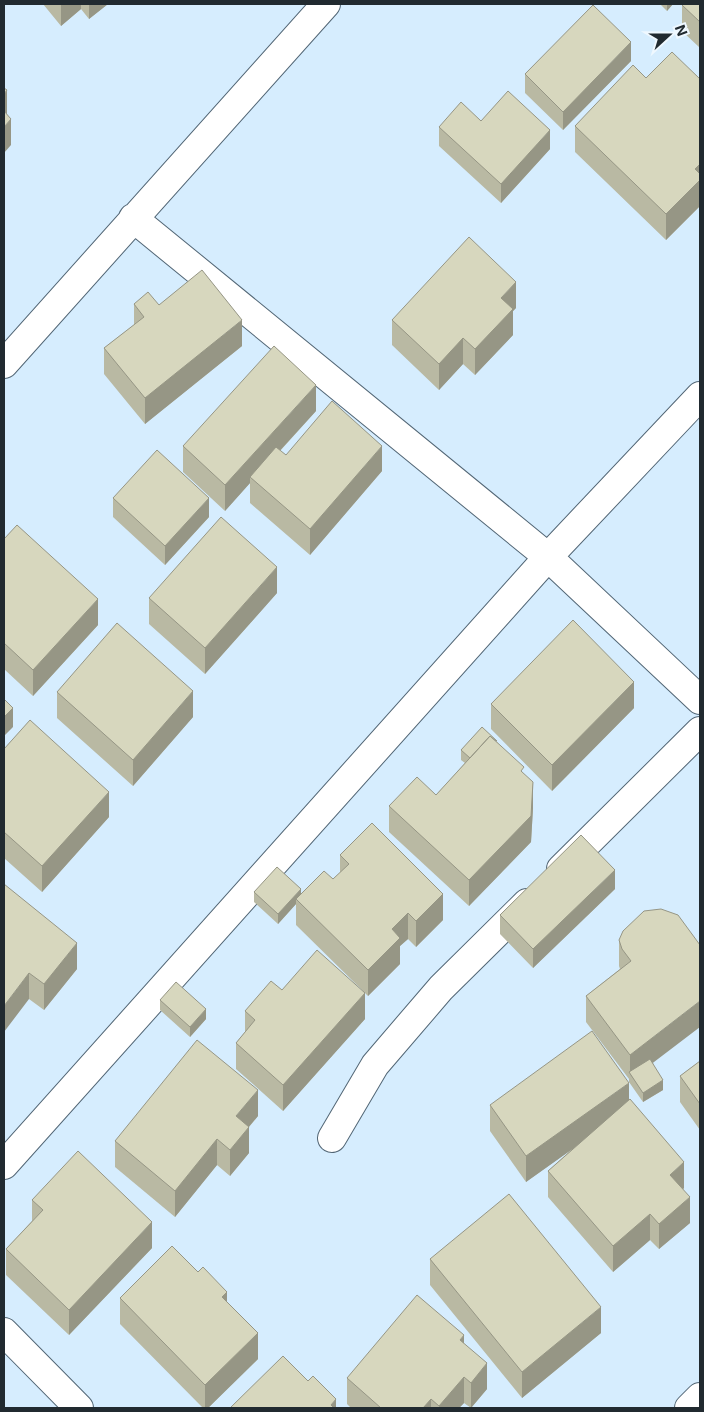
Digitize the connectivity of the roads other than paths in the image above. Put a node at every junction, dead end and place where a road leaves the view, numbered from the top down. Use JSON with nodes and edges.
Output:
{"nodes":[{"id":1,"x":326,"y":4,"type":"edge"},
{"id":2,"x":133,"y":218,"type":"junction"},
{"id":3,"x":4,"y":364,"type":"edge"},
{"id":4,"x":700,"y":396,"type":"edge"},
{"id":5,"x":548,"y":557,"type":"junction"},
{"id":6,"x":700,"y":700,"type":"edge"},
{"id":7,"x":700,"y":731,"type":"edge"},
{"id":8,"x":332,"y":1138,"type":"dead end"},
{"id":9,"x":5,"y":1161,"type":"edge"},
{"id":10,"x":4,"y":1332,"type":"edge"},
{"id":11,"x":700,"y":1397,"type":"edge"},
{"id":12,"x":79,"y":1408,"type":"edge"},
{"id":13,"x":689,"y":1408,"type":"edge"}],
"edges":[{"from":1,"to":2,"type":"street"},
{"from":2,"to":3,"type":"street"},
{"from":2,"to":5,"type":"street"},
{"from":4,"to":5,"type":"street"},
{"from":5,"to":6,"type":"street"},
{"from":5,"to":9,"type":"street"},
{"from":7,"to":8,"type":"street"},
{"from":10,"to":12,"type":"street"},
{"from":11,"to":13,"type":"street"}]}
